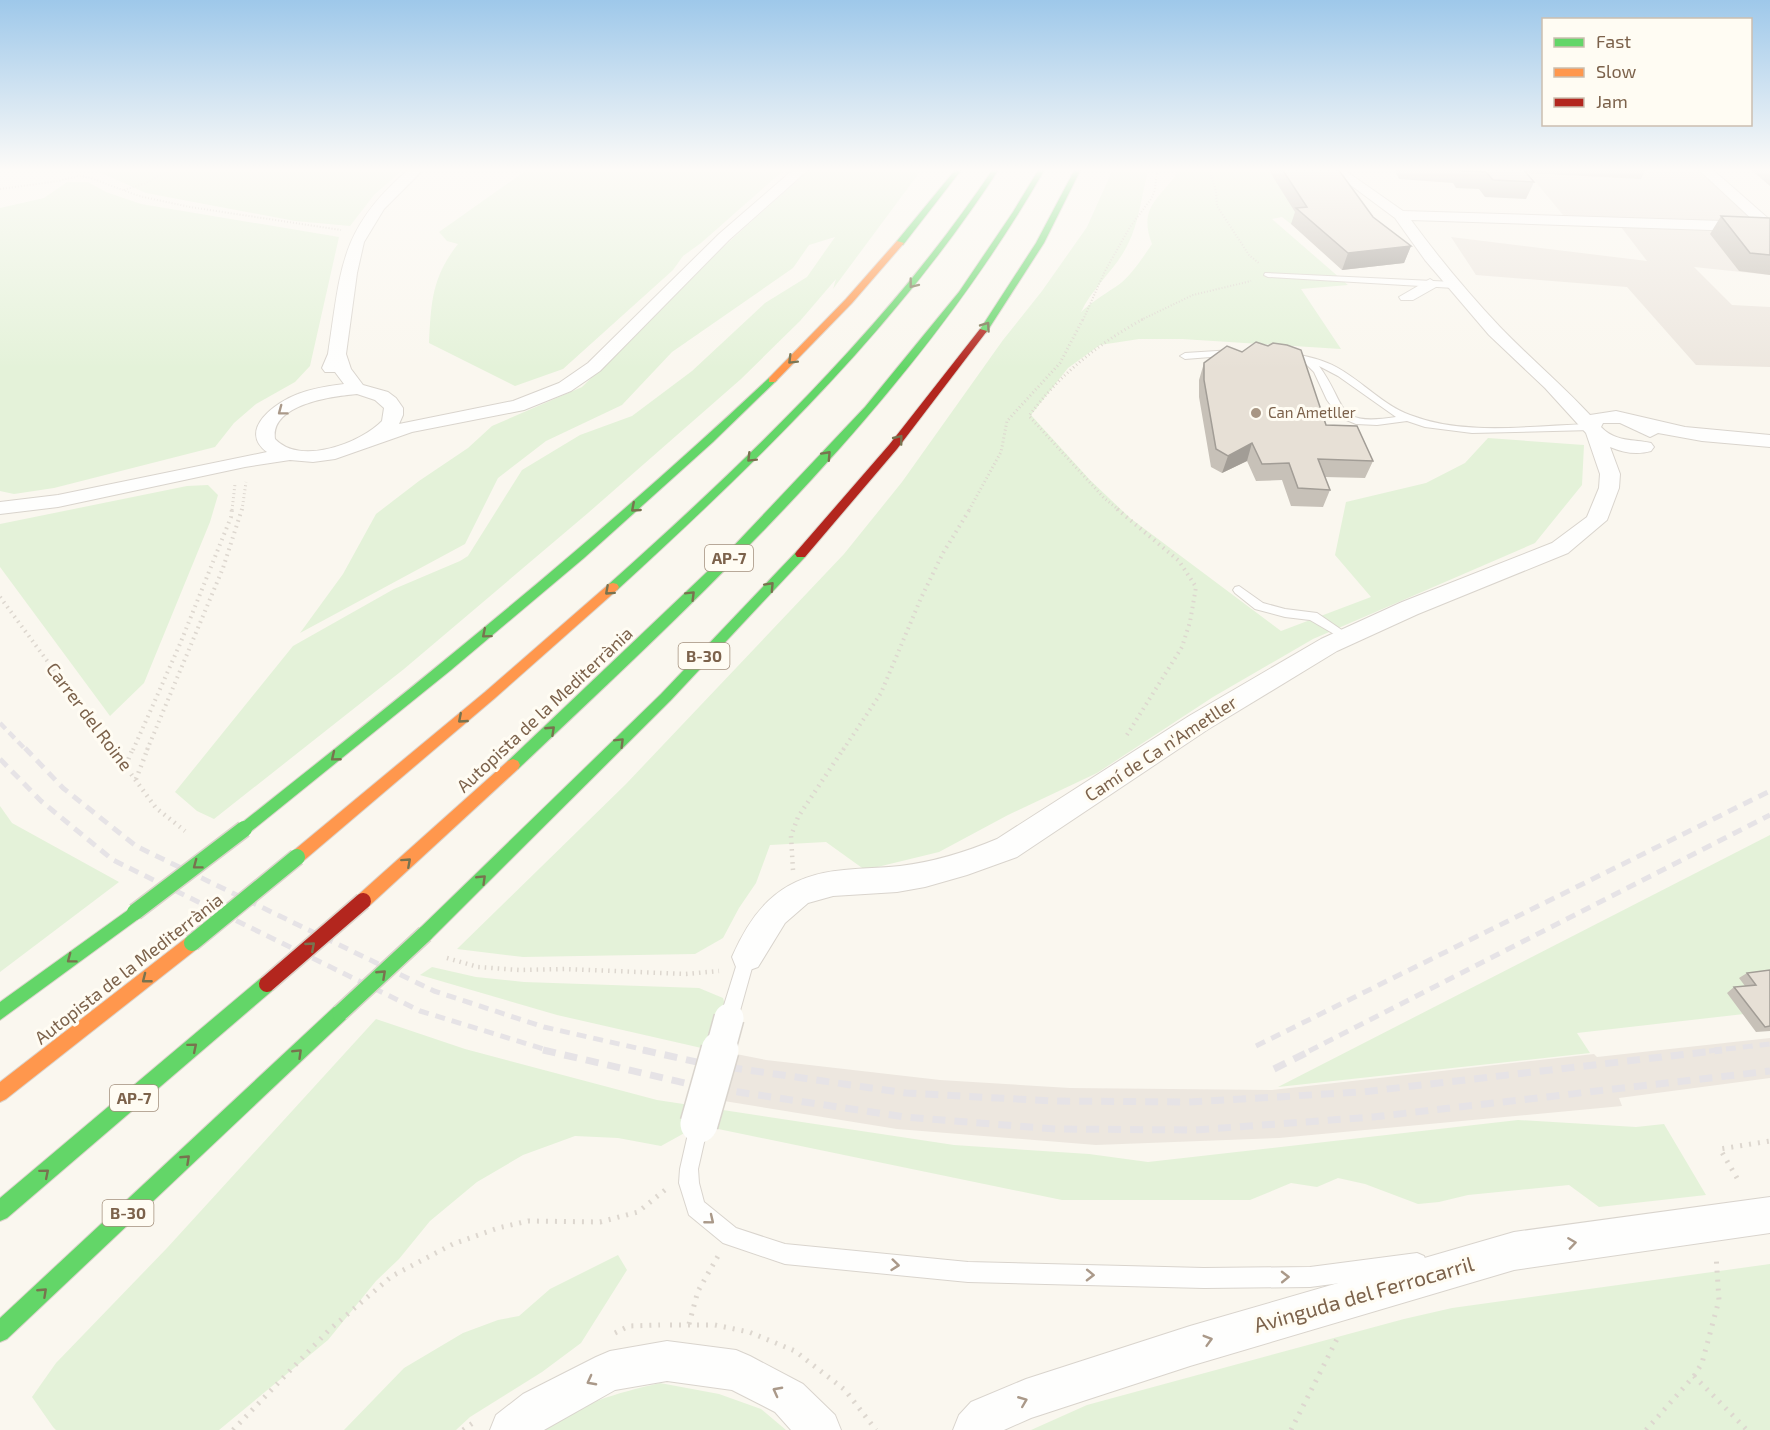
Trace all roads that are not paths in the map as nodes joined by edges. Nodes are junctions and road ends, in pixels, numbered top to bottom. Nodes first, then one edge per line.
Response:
1 (360, 236) edge
2 (725, 236) edge
3 (891, 236) edge
4 (906, 236) edge
5 (949, 236) edge
6 (1003, 236) edge
7 (1046, 236) edge
8 (1054, 236) edge
9 (1416, 236) edge
10 (1268, 275) road end
11 (1430, 284) junction
12 (1454, 285) junction
13 (1009, 293) junction
14 (1407, 297) dead end
15 (833, 319) junction
16 (1247, 353) edge
17 (337, 354) junction
18 (1269, 354) edge
19 (1185, 356) dead end
20 (1301, 358) junction
21 (1551, 384) junction
22 (357, 389) junction
23 (314, 394) junction
24 (394, 407) junction
25 (1406, 418) junction
26 (445, 419) junction
27 (1627, 419) junction
28 (1593, 429) junction
29 (264, 432) junction
30 (1730, 439) junction
31 (369, 441) junction
32 (1770, 441) edge
33 (1647, 446) junction
34 (288, 455) junction
35 (180, 474) junction
36 (1610, 474) junction
37 (0, 508) edge
38 (1239, 590) dead end
39 (1346, 637) junction
40 (747, 957) joint
41 (0, 1012) edge
42 (729, 1018) joint
43 (0, 1093) edge
44 (699, 1125) joint
45 (0, 1211) edge
46 (1770, 1215) edge
47 (1514, 1251) junction
48 (0, 1332) edge
49 (511, 1430) edge
50 (820, 1430) edge
51 (974, 1430) edge

1 - 17 street
2 - 26 street
3 - 15 highway
4 - 15 highway
5 -> 43 highway, Autopista de la Mediterrània, bridge
45 -> 6 highway, Autopista de la Mediterrània / AP-7, bridge
7 - 13 highway, B-30
8 - 13 highway
9 - 12 street
10 - 11 lane
11 - 12 lane
11 - 14 street
12 - 21 street
48 -> 13 highway, B-30, bridge
15 -> 41 highway, bridge
16 - 19 lane
17 - 22 street
17 - 23 street
18 - 20 lane
20 - 25 lane
20 - 25 lane
21 - 27 street
21 - 28 street
22 - 23 street
22 - 24 street
23 -> 29 street
24 - 26 street
24 - 31 street
25 - 28 lane
26 - 31 street
27 - 28 street
27 - 30 street
27 - 33 street
28 - 33 street
28 - 36 street
29 - 34 street
29 - 35 street
30 - 32 street
30 - 33 street
31 - 34 street
33 - 36 street
34 - 35 street
35 - 37 street
36 - 39 street, Camí de Ca n'Ametller
38 - 39 lane
39 - 40 street, Camí de Ca n'Ametller
40 - 42 lane, Camí de Ca n'Ametller
42 - 44 street, bridge
44 -> 47 lane
47 -> 46 street, Avinguda del Ferrocarril
51 -> 47 street, Avinguda del Ferrocarril
50 -> 49 street

